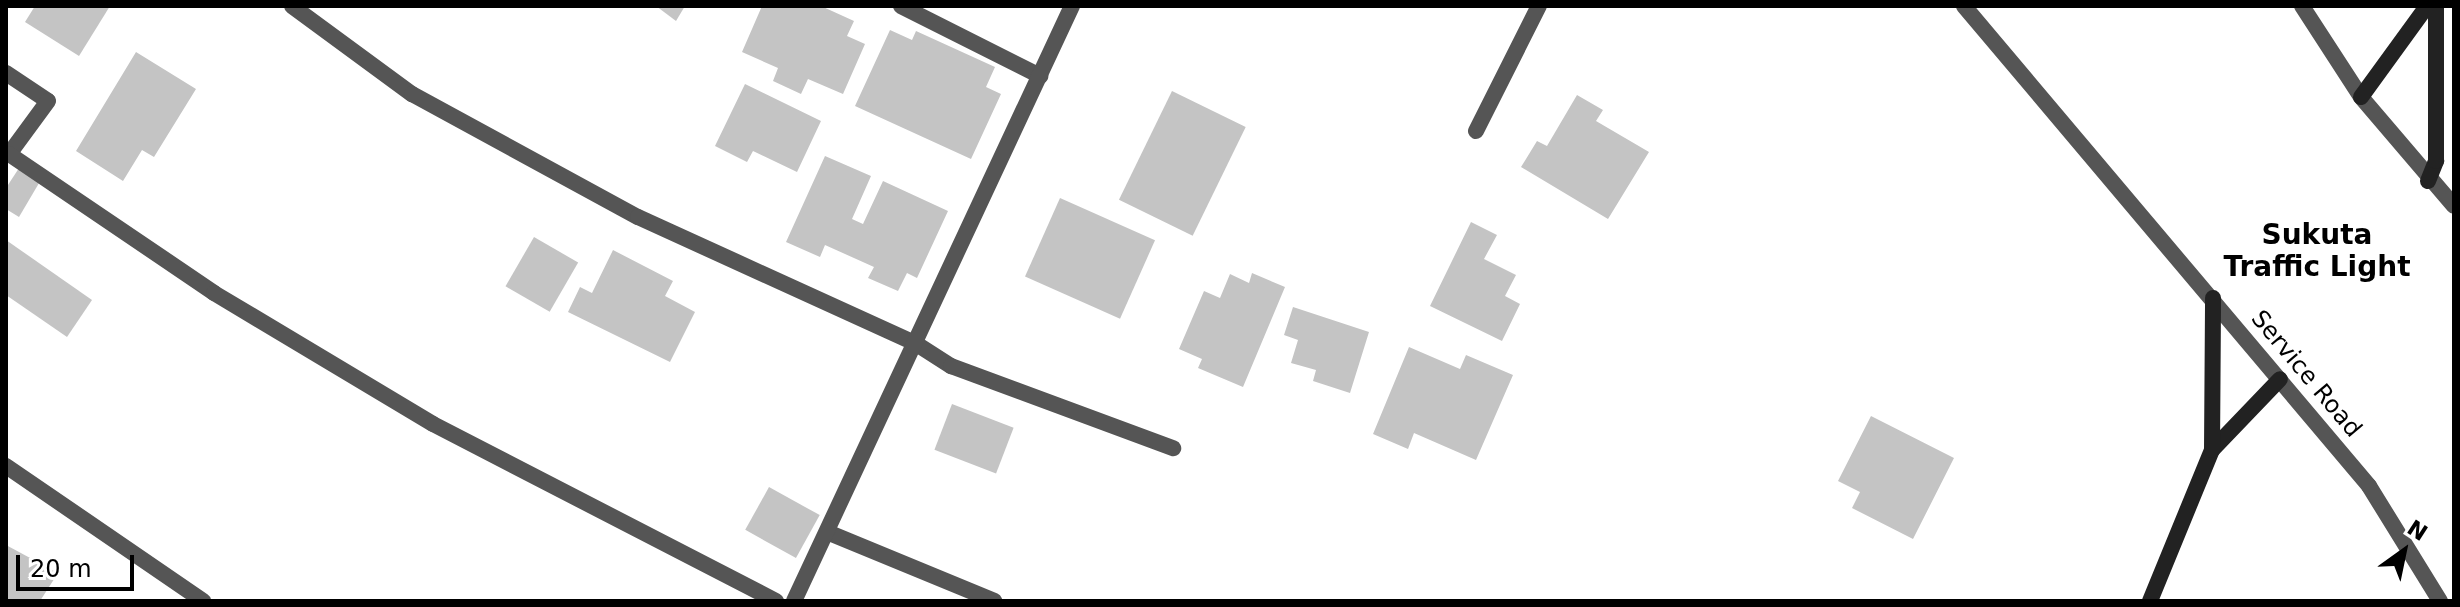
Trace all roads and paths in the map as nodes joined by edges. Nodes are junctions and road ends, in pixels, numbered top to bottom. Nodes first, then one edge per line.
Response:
1 (292, 6) edge
2 (901, 6) edge
3 (1072, 6) edge
4 (1539, 6) edge
5 (1964, 6) edge
6 (2302, 6) edge
7 (2427, 6) edge
8 (2436, 6) edge
9 (6, 73) edge
10 (1040, 76) junction
11 (2361, 97) junction
12 (1476, 131) dead end
13 (7, 156) edge
14 (2428, 181) junction
15 (2454, 206) edge
16 (2213, 298) junction
17 (915, 343) junction
18 (2280, 379) junction
19 (1173, 448) dead end
20 (2212, 450) junction
21 (6, 466) edge
22 (827, 532) junction
23 (203, 601) edge
24 (776, 601) edge
25 (794, 601) edge
26 (994, 601) edge
27 (2150, 601) edge
28 (2440, 601) edge

1 - 17 street
2 - 10 street
3 - 10 street
4 - 12 street
5 - 16 street, Service Road
6 - 11 street
7 - 11 street
8 - 14 street
9 - 13 street
10 - 17 street
11 - 14 street
13 - 24 street
14 - 15 street
16 - 18 street, Service Road
16 - 20 street
17 - 19 street
17 - 22 street
18 - 20 street
18 - 28 street, Service Road
20 - 27 street
21 - 23 street
22 - 25 street
22 - 26 street

